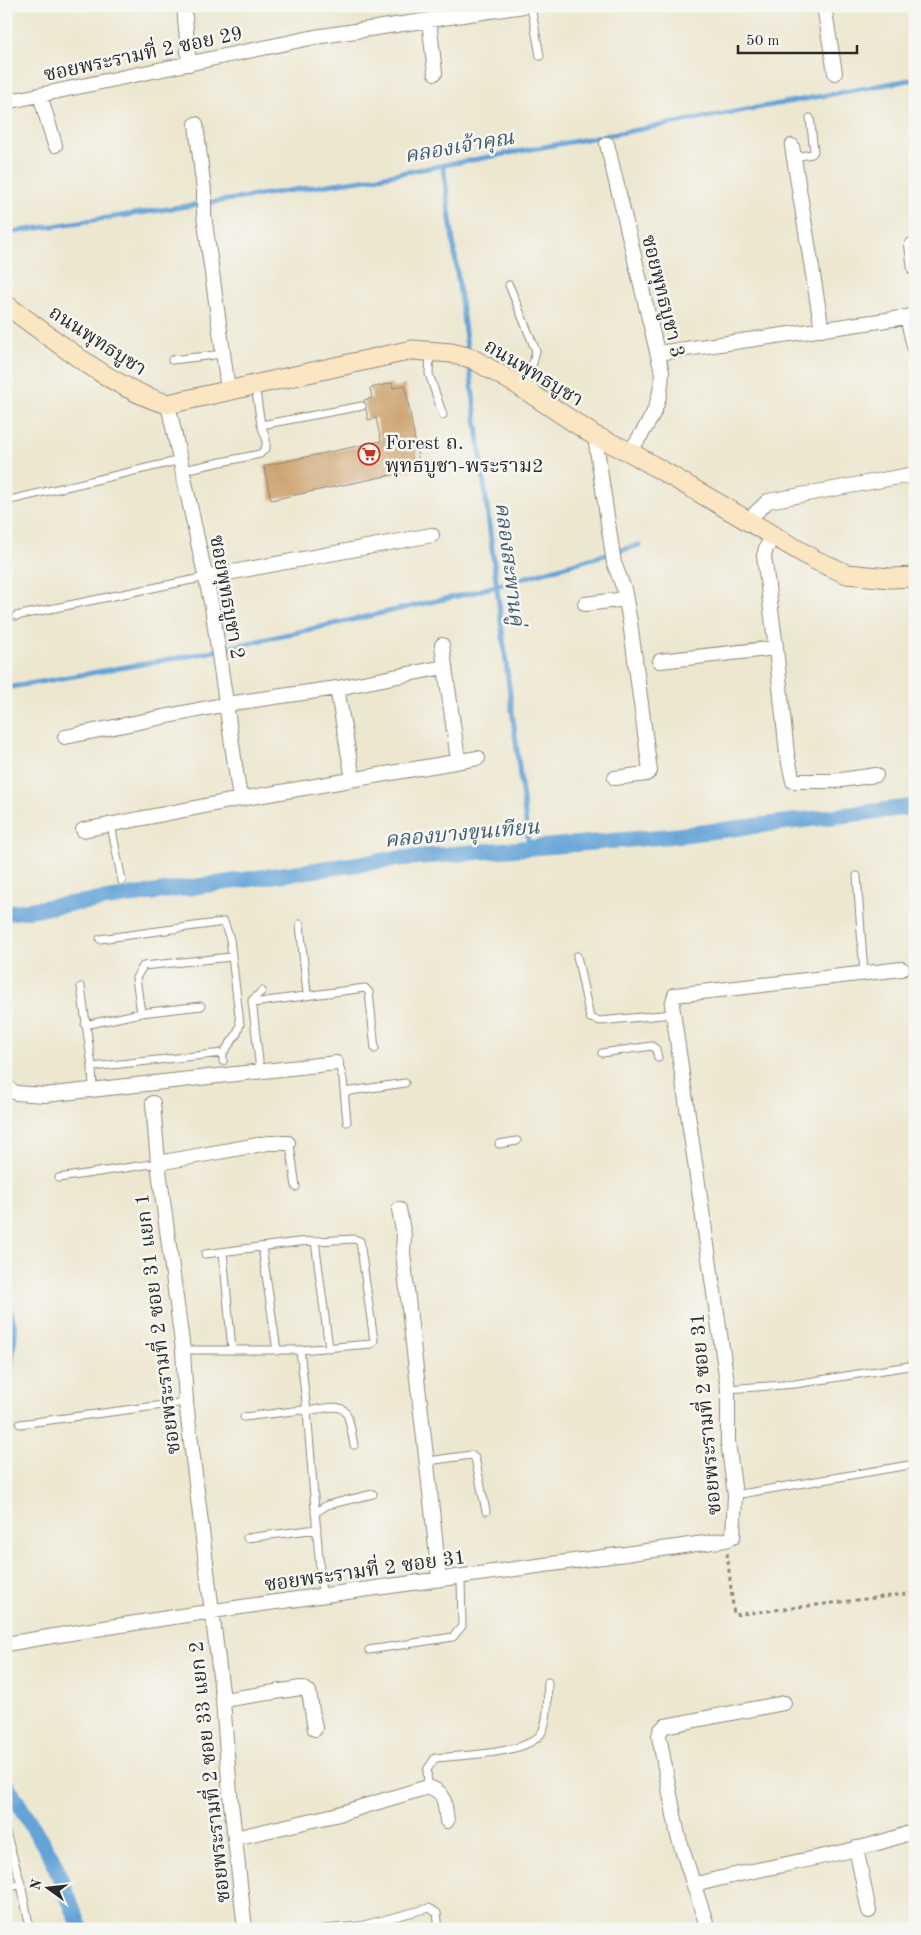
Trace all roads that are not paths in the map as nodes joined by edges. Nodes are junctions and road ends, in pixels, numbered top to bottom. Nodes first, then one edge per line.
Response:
1 (184, 6) edge
2 (525, 6) edge
3 (824, 6) edge
4 (429, 20) junction
5 (540, 56) dead end
6 (189, 64) junction
7 (835, 73) dead end
8 (435, 74) dead end
9 (40, 95) junction
10 (6, 102) edge
11 (810, 118) dead end
12 (196, 124) dead end
13 (607, 144) dead end
14 (55, 145) dead end
15 (793, 152) joint
16 (912, 245) dead end
17 (915, 269) edge
18 (509, 285) dead end
19 (6, 305) edge
20 (911, 316) edge
21 (822, 330) junction
22 (915, 350) edge
23 (430, 351) junction
24 (658, 353) junction
25 (224, 354) junction
26 (172, 360) dead end
27 (254, 383) junction
28 (518, 385) junction
29 (228, 390) junction
30 (168, 404) junction
31 (362, 406) dead end
32 (443, 415) dead end
33 (261, 425) junction
34 (595, 436) junction
35 (630, 452) junction
36 (182, 465) junction
37 (915, 474) edge
38 (10, 500) dead end
39 (747, 521) junction
40 (432, 535) dead end
41 (774, 536) junction
42 (915, 577) edge
43 (206, 578) junction
44 (626, 599) junction
45 (585, 604) dead end
46 (16, 616) dead end
47 (442, 645) dead end
48 (776, 648) junction
49 (660, 661) dead end
50 (444, 667) junction
51 (337, 688) junction
52 (227, 704) junction
53 (65, 737) dead end
54 (478, 758) dead end
55 (458, 760) junction
56 (876, 775) dead end
57 (615, 778) dead end
58 (353, 779) junction
59 (240, 799) junction
60 (111, 825) junction
61 (83, 830) dead end
62 (857, 876) dead end
63 (122, 881) dead end
64 (300, 924) dead end
65 (100, 939) dead end
66 (577, 956) dead end
67 (230, 957) junction
68 (902, 969) dead end
69 (864, 974) junction
70 (81, 987) dead end
71 (262, 991) dead end
72 (307, 994) junction
73 (252, 1003) junction
74 (201, 1006) dead end
75 (141, 1012) junction
76 (673, 1014) junction
77 (85, 1025) junction
78 (375, 1049) dead end
79 (602, 1053) dead end
80 (658, 1058) dead end
81 (336, 1063) joint
82 (92, 1067) junction
83 (260, 1070) junction
84 (405, 1083) dead end
85 (6, 1087) edge
86 (93, 1089) junction
87 (344, 1092) junction
88 (152, 1104) dead end
89 (347, 1122) dead end
90 (517, 1141) dead end
91 (288, 1143) joint
92 (499, 1144) dead end
93 (158, 1163) junction
94 (59, 1178) dead end
95 (296, 1187) dead end
96 (399, 1209) dead end
97 (316, 1241) junction
98 (262, 1247) junction
99 (223, 1252) junction
100 (205, 1254) dead end
101 (329, 1348) junction
102 (183, 1350) junction
103 (232, 1350) junction
104 (300, 1350) junction
105 (277, 1351) junction
106 (915, 1365) edge
107 (728, 1389) junction
108 (186, 1402) junction
109 (307, 1411) junction
110 (244, 1417) dead end
111 (20, 1424) dead end
112 (354, 1445) dead end
113 (428, 1461) junction
114 (915, 1464) edge
115 (374, 1494) dead end
116 (735, 1495) junction
117 (486, 1511) dead end
118 (315, 1513) junction
119 (317, 1529) junction
120 (247, 1538) dead end
121 (461, 1577) junction
122 (439, 1579) junction
123 (322, 1595) junction
124 (211, 1612) junction
125 (6, 1644) edge
126 (369, 1650) dead end
127 (548, 1682) dead end
128 (223, 1700) junction
129 (784, 1703) dead end
130 (315, 1729) dead end
131 (428, 1787) junction
132 (447, 1821) dead end
133 (915, 1831) edge
134 (6, 1833) edge
135 (235, 1838) junction
136 (856, 1848) junction
137 (21, 1884) junction
138 (694, 1885) junction
139 (6, 1889) edge
140 (869, 1911) dead end
141 (360, 1927) edge
142 (30, 1929) edge
143 (245, 1929) edge
144 (324, 1929) edge
145 (439, 1929) edge
146 (708, 1929) edge

1 - 6 street
2 - 4 street, ซอยพระรามที่ 2 ซอย 29
2 - 5 lane
3 - 7 street
4 - 6 street, ซอยพระรามที่ 2 ซอย 29
4 - 8 street
6 - 9 street, ซอยพระรามที่ 2 ซอย 29
9 - 10 street, ซอยพระรามที่ 2 ซอย 29
9 - 14 street
11 - 15 lane
12 - 25 street
13 - 24 street, ซอยพุทธบูชา 3
15 - 21 street
16 - 17 street
18 - 28 lane
19 - 30 main road, ถนนพุทธบูชา
20 - 21 street
20 - 22 street
21 - 24 street
23 - 27 main road, ถนนพุทธบูชา
23 - 28 main road, ถนนพุทธบูชา
23 - 32 lane
24 - 35 street, ซอยพุทธบูชา 3
25 - 26 lane
25 - 29 street
27 - 29 main road, ถนนพุทธบูชา
27 - 33 lane
28 - 34 main road, ถนนพุทธบูชา
29 - 30 main road, ถนนพุทธบูชา
30 - 36 street, ซอยพุทธบูชา 2
31 - 33 lane
33 - 36 lane
34 - 35 main road, ถนนพุทธบูชา
34 - 44 street
35 - 39 main road, ถนนพุทธบูชา
36 - 38 lane
36 - 43 street, ซอยพุทธบูชา 2
37 - 39 street
39 - 41 main road, ถนนพุทธบูชา
40 - 43 street
41 - 42 main road, ถนนพุทธบูชา
41 - 48 street
43 - 46 lane
43 - 52 street, ซอยพุทธบูชา 2
44 - 45 street
44 - 57 street
47 - 50 street
48 - 49 street
48 - 56 street
50 - 51 street
50 - 55 street
51 - 52 street
51 - 58 street
52 - 53 street
52 - 59 street, ซอยพุทธบูชา 2
54 - 55 street
55 - 58 street
58 - 59 street
59 - 60 street
60 - 61 street
60 - 63 lane
62 - 69 lane
64 - 72 lane
65 - 67 lane
66 - 76 lane
67 - 75 lane
67 - 82 lane
68 - 69 street
69 - 76 street
70 - 77 lane
71 - 73 lane
72 - 73 lane
72 - 78 lane
73 - 83 lane
74 - 75 lane
75 - 77 lane
76 - 107 street, ซอยพระรามที่ 2 ซอย 31
77 - 82 lane
79 - 80 lane
81 - 83 street
81 - 87 lane
82 - 86 lane
83 - 86 street
84 - 87 lane
85 - 86 street
87 - 89 lane
88 - 93 street
90 - 92 lane
91 - 93 street, ซอยพระรามที่ 2 ซอย 31 แยก 1
91 - 95 lane
93 - 94 lane
93 - 102 street, ซอยพระรามที่ 2 ซอย 31 แยก 1
96 - 113 street
97 - 98 lane
97 - 101 lane
97 - 101 lane
98 - 99 lane
98 - 105 lane
99 - 100 lane
99 - 103 lane
101 - 104 lane
102 - 103 lane
102 - 108 street, ซอยพระรามที่ 2 ซอย 31 แยก 1
103 - 105 lane
104 - 105 lane
104 - 109 lane
106 - 107 lane
107 - 116 street, ซอยพระรามที่ 2 ซอย 31
108 - 111 lane
108 - 124 street, ซอยพระรามที่ 2 ซอย 31 แยก 1
109 - 110 lane
109 - 112 lane
109 - 118 lane
113 - 117 lane
113 - 122 street
114 - 116 lane
115 - 118 lane
116 - 121 street, ซอยพระรามที่ 2 ซอย 31
118 - 119 lane
119 - 120 lane
119 - 123 lane
121 - 122 street, ซอยพระรามที่ 2 ซอย 31
121 - 126 lane
122 - 123 street, ซอยพระรามที่ 2 ซอย 31
123 - 124 street, ซอยพระรามที่ 2 ซอย 31
124 - 125 street, ซอยพระรามที่ 2 ซอย 31
124 - 128 street, ซอยพระรามที่ 2 ซอย 33 แยก 2
127 - 131 lane
128 - 130 street
128 - 135 street, ซอยพระรามที่ 2 ซอย 33 แยก 2
129 - 138 street
131 - 132 street
131 - 135 street
133 - 136 street
134 - 137 lane
135 - 143 street, ซอยพระรามที่ 2 ซอย 33 แยก 2
136 - 138 street
136 - 140 street
137 - 139 lane
137 - 142 lane
138 - 146 street
141 - 144 lane
141 - 145 lane

